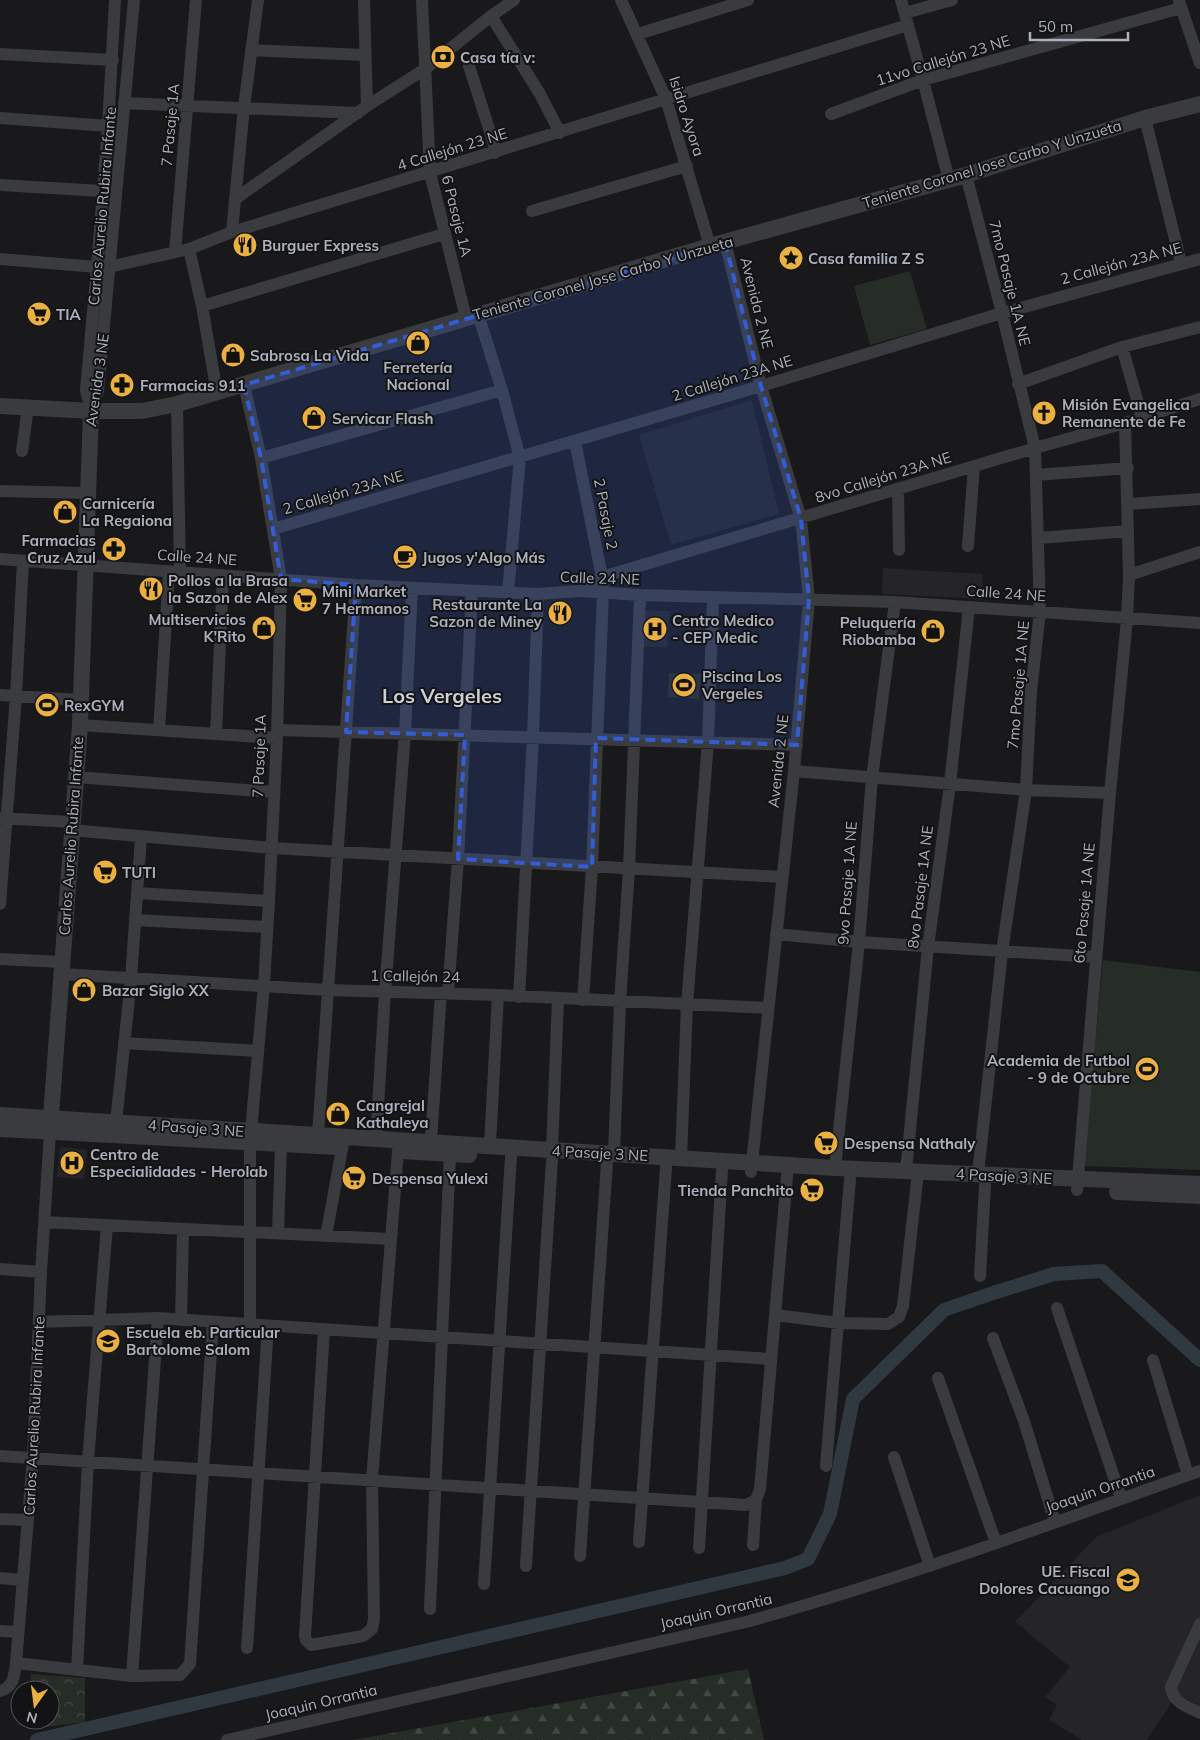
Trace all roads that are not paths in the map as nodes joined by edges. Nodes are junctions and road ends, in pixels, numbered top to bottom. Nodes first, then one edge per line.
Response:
1 (115, 0) edge
2 (134, 0) edge
3 (196, 0) edge
4 (258, 0) edge
5 (364, 0) edge
6 (422, 0) edge
7 (514, 0) edge
8 (621, 0) edge
9 (748, 0) edge
10 (900, 0) edge
11 (952, 0) edge
12 (1180, 4) edge
13 (491, 16) junction
14 (906, 19) junction
15 (638, 34) junction
16 (251, 50) junction
17 (0, 54) edge
18 (364, 55) junction
19 (113, 60) junction
20 (1200, 63) edge
21 (469, 66) dead end
22 (424, 69) junction
23 (924, 80) junction
24 (666, 99) junction
25 (124, 103) junction
26 (1200, 104) edge
27 (188, 106) junction
28 (244, 107) junction
29 (362, 110) junction
30 (831, 114) dead end
31 (0, 118) edge
32 (1145, 118) junction
33 (108, 126) junction
34 (560, 133) junction
35 (495, 153) junction
36 (686, 166) junction
37 (430, 172) junction
38 (966, 175) junction
39 (948, 180) junction
40 (0, 185) edge
41 (102, 191) junction
42 (235, 199) junction
43 (532, 211) dead end
44 (232, 232) junction
45 (444, 234) junction
46 (718, 244) junction
47 (189, 249) junction
48 (175, 252) junction
49 (0, 259) edge
50 (1200, 259) edge
51 (1181, 263) junction
52 (103, 267) junction
53 (202, 306) junction
54 (1002, 313) junction
55 (472, 316) junction
56 (1200, 327) edge
57 (1122, 348) junction
58 (1018, 384) junction
59 (244, 385) junction
60 (761, 386) junction
61 (502, 390) junction
62 (217, 393) junction
63 (1200, 399) edge
64 (177, 404) junction
65 (0, 406) edge
66 (28, 407) junction
67 (91, 411) junction
68 (1142, 417) junction
69 (1125, 423) junction
70 (575, 441) junction
71 (1035, 448) junction
72 (22, 451) dead end
73 (261, 458) junction
74 (520, 458) junction
75 (974, 466) junction
76 (1128, 468) junction
77 (1036, 474) junction
78 (898, 489) junction
79 (0, 491) edge
80 (87, 493) junction
81 (1200, 499) edge
82 (1128, 504) junction
83 (801, 519) junction
84 (273, 529) junction
85 (1128, 530) junction
86 (1039, 538) junction
87 (968, 546) dead end
88 (899, 550) dead end
89 (1200, 552) edge
90 (0, 559) edge
91 (22, 561) junction
92 (85, 565) junction
93 (174, 572) junction
94 (224, 575) junction
95 (1129, 575) junction
96 (602, 578) junction
97 (281, 579) junction
98 (356, 585) junction
99 (412, 588) junction
100 (472, 591) junction
101 (578, 591) junction
102 (508, 592) junction
103 (603, 593) junction
104 (538, 594) junction
105 (640, 595) junction
106 (713, 597) junction
107 (809, 599) junction
108 (895, 602) junction
109 (969, 607) junction
110 (1040, 612) junction
111 (1127, 619) junction
112 (1200, 624) edge
113 (0, 695) edge
114 (16, 696) junction
115 (80, 700) junction
116 (80, 725) junction
117 (159, 730) junction
118 (346, 732) junction
119 (405, 733) junction
120 (216, 734) junction
121 (277, 734) junction
122 (465, 735) junction
123 (534, 737) junction
124 (596, 738) junction
125 (634, 739) junction
126 (708, 742) junction
127 (797, 744) junction
128 (794, 772) junction
129 (75, 777) junction
130 (872, 778) junction
131 (950, 784) junction
132 (1026, 790) junction
133 (274, 792) junction
134 (1110, 794) junction
135 (3, 818) edge
136 (71, 826) junction
137 (141, 837) junction
138 (272, 848) junction
139 (338, 852) junction
140 (396, 856) junction
141 (458, 859) junction
142 (527, 863) junction
143 (592, 866) junction
144 (629, 868) junction
145 (699, 872) junction
146 (782, 877) junction
147 (137, 893) junction
148 (269, 901) junction
149 (0, 904) edge
150 (135, 920) junction
151 (267, 927) junction
152 (776, 934) junction
153 (859, 942) junction
154 (928, 947) junction
155 (1002, 952) junction
156 (1096, 958) junction
157 (0, 959) edge
158 (62, 968) junction
159 (131, 979) junction
160 (264, 985) junction
161 (328, 990) junction
162 (385, 992) junction
163 (445, 993) junction
164 (498, 995) junction
165 (518, 997) junction
166 (558, 999) junction
167 (583, 1000) junction
168 (620, 1002) junction
169 (687, 1004) junction
170 (768, 1008) junction
171 (124, 1043) junction
172 (258, 1050) junction
173 (0, 1115) edge
174 (116, 1123) junction
175 (50, 1125) junction
176 (0, 1129) edge
177 (318, 1135) junction
178 (250, 1137) junction
179 (376, 1139) junction
180 (431, 1141) junction
181 (343, 1142) junction
182 (281, 1145) junction
183 (490, 1145) junction
184 (398, 1151) junction
185 (450, 1154) junction
186 (552, 1155) junction
187 (511, 1157) junction
188 (610, 1158) junction
189 (680, 1158) junction
190 (666, 1166) junction
191 (751, 1167) junction
192 (835, 1168) junction
193 (787, 1169) junction
194 (722, 1170) junction
195 (912, 1176) junction
196 (850, 1179) junction
197 (981, 1179) junction
198 (1200, 1184) edge
199 (1077, 1185) junction
200 (1200, 1196) edge
201 (44, 1222) junction
202 (107, 1225) junction
203 (183, 1229) junction
204 (249, 1232) junction
205 (278, 1233) junction
206 (326, 1236) junction
207 (390, 1239) junction
208 (0, 1269) edge
209 (41, 1272) junction
210 (980, 1276) dead end
211 (1058, 1308) dead end
212 (775, 1315) junction
213 (158, 1318) junction
214 (181, 1320) junction
215 (100, 1321) junction
216 (39, 1322) junction
217 (213, 1322) junction
218 (839, 1323) junction
219 (250, 1324) junction
220 (268, 1326) junction
221 (324, 1329) junction
222 (383, 1334) junction
223 (440, 1337) junction
224 (993, 1338) dead end
225 (499, 1341) junction
226 (540, 1344) junction
227 (594, 1348) junction
228 (652, 1352) junction
229 (711, 1356) junction
230 (772, 1359) junction
231 (1153, 1360) dead end
232 (938, 1378) dead end
233 (0, 1456) edge
234 (894, 1456) dead end
235 (33, 1458) junction
236 (88, 1461) junction
237 (147, 1465) junction
238 (826, 1466) dead end
239 (203, 1469) junction
240 (259, 1473) junction
241 (1194, 1473) edge
242 (316, 1476) junction
243 (372, 1480) junction
244 (434, 1485) junction
245 (490, 1488) junction
246 (531, 1491) junction
247 (584, 1495) junction
248 (1121, 1498) junction
249 (642, 1499) junction
250 (756, 1500) junction
251 (702, 1503) junction
252 (0, 1519) edge
253 (28, 1520) junction
254 (1055, 1522) junction
255 (639, 1542) dead end
256 (996, 1543) junction
257 (753, 1545) dead end
258 (700, 1548) dead end
259 (580, 1556) dead end
260 (526, 1566) dead end
261 (930, 1566) junction
262 (0, 1578) edge
263 (22, 1580) junction
264 (484, 1584) dead end
265 (430, 1609) dead end
266 (1200, 1624) edge
267 (0, 1631) edge
268 (18, 1632) junction
269 (247, 1648) dead end
270 (16, 1663) junction
271 (77, 1670) junction
272 (132, 1676) junction
273 (0, 1691) edge
274 (1200, 1713) edge
275 (226, 1740) edge

1 - 19 street, Carlos Aurelio Rubira Infante
2 - 25 street, Carlos Aurelio Rubira Infante
3 - 27 street, 7 Pasaje 1A
4 - 16 street
5 - 18 street
6 - 22 street, 6 Pasaje 1A
7 - 13 street
8 - 15 street, Isidro Ayora
9 - 15 street
10 - 14 street
11 - 14 street, 4 Callejón 23 NE
12 - 20 street
12 - 23 street, 11vo Callejón 23 NE
13 - 22 street
13 - 34 street
14 - 23 street
14 - 24 street, 4 Callejón 23 NE
15 - 24 street, Isidro Ayora
16 - 18 street
16 - 28 street
17 - 19 street
18 - 29 street
19 - 33 street, Carlos Aurelio Rubira Infante
21 - 35 street
22 - 29 street
22 - 37 street, 6 Pasaje 1A
23 - 30 street, 11vo Callejón 23 NE
23 - 39 street
24 - 34 street, 4 Callejón 23 NE
24 - 36 street, Isidro Ayora
25 - 27 street
25 - 52 street, Carlos Aurelio Rubira Infante
26 - 32 street, Teniente Coronel Jose Carbo Y Unzueta
27 - 28 street
27 - 48 street, 7 Pasaje 1A
28 - 29 street
28 - 42 street
29 - 42 street
31 - 33 street
32 - 38 street, Teniente Coronel Jose Carbo Y Unzueta
32 - 51 street
33 - 41 street, Carlos Aurelio Rubira Infante
34 - 35 street, 4 Callejón 23 NE
35 - 37 street, 4 Callejón 23 NE
36 - 43 street
36 - 46 street, Isidro Ayora
37 - 44 street, 4 Callejón 23 NE
37 - 45 street, 6 Pasaje 1A
38 - 39 street, Teniente Coronel Jose Carbo Y Unzueta
38 - 54 street, 7mo Pasaje 1A NE
39 - 46 street, Teniente Coronel Jose Carbo Y Unzueta
40 - 41 street
41 - 52 street, Carlos Aurelio Rubira Infante
42 - 44 street
44 - 47 street, 4 Callejón 23 NE
45 - 53 street
45 - 55 street, 6 Pasaje 1A
46 - 55 street, Teniente Coronel Jose Carbo Y Unzueta
46 - 60 street, Avenida 2 NE
47 - 48 street, 4 Callejón 23 NE
47 - 53 street
48 - 52 street, 4 Callejón 23 NE
49 - 52 street, 4 Callejón 23 NE
50 - 51 street, 2 Callejón 23A NE
51 - 54 street, 2 Callejón 23A NE
52 - 67 street, Avenida 3 NE
53 - 62 street
54 - 58 street, 7mo Pasaje 1A NE
54 - 60 street, 2 Callejón 23A NE
55 - 59 street, Teniente Coronel Jose Carbo Y Unzueta
55 - 61 street, 6 Pasaje 1A
56 - 57 street
57 - 58 street
57 - 68 street
58 - 71 street, 7mo Pasaje 1A NE
59 - 62 street, Teniente Coronel Jose Carbo Y Unzueta
59 - 73 street, 7 Pasaje 1A
60 - 70 street, 2 Callejón 23A NE
60 - 83 street, Avenida 2 NE
61 - 73 street
61 - 74 street, 6 Pasaje 1A
62 - 64 street, Teniente Coronel Jose Carbo Y Unzueta
63 - 68 street, 8vo Callejón 23A NE
64 - 67 street, Teniente Coronel Jose Carbo Y Unzueta
64 - 93 street
65 - 66 street, Teniente Coronel Jose Carbo Y Unzueta
66 - 67 street, Teniente Coronel Jose Carbo Y Unzueta
66 - 72 street
67 - 80 street, Avenida 3 NE
68 - 69 street, 8vo Callejón 23A NE
69 - 71 street, 8vo Callejón 23A NE
69 - 76 street, 6to Pasaje 1A NE
70 - 74 street, 2 Callejón 23A NE
70 - 96 street, 2 Pasaje 2
71 - 75 street, 8vo Callejón 23A NE
71 - 77 street, 7mo Pasaje 1A NE
73 - 84 street, 7 Pasaje 1A
74 - 84 street, 2 Callejón 23A NE
74 - 102 street, 6 Pasaje 1A
75 - 78 street, 8vo Callejón 23A NE
75 - 87 street
76 - 77 street
76 - 82 street, 6to Pasaje 1A NE
77 - 86 street, 7mo Pasaje 1A NE
78 - 83 street, 8vo Callejón 23A NE
78 - 88 street
79 - 80 street
80 - 92 street, Carlos Aurelio Rubira Infante
81 - 82 street
82 - 85 street, 6to Pasaje 1A NE
83 - 96 street, 8vo Callejón 23A NE
83 - 107 street, Avenida 2 NE
84 - 97 street, 7 Pasaje 1A
85 - 86 street
85 - 95 street, 6to Pasaje 1A NE
86 - 110 street, 7mo Pasaje 1A NE
89 - 95 street
90 - 91 street, Calle 24 NE
91 - 92 street, Calle 24 NE
91 - 114 street
92 - 93 street, Calle 24 NE
92 - 115 street, Carlos Aurelio Rubira Infante
93 - 94 street, Calle 24 NE
93 - 117 street
94 - 97 street, Calle 24 NE
94 - 120 street
95 - 111 street, 6to Pasaje 1A NE
96 - 101 street, 8vo Callejón 23A NE
96 - 103 street, 2 Pasaje 2
97 - 98 street, Calle 24 NE
97 - 121 street, 7 Pasaje 1A
98 - 99 street, Calle 24 NE
98 - 118 street
99 - 100 street, Calle 24 NE
99 - 119 street
100 - 102 street, Calle 24 NE
100 - 122 street
101 - 103 street, Calle 24 NE
101 - 104 street, Calle 24 NE
102 - 104 street, Calle 24 NE
103 - 105 street, Calle 24 NE
103 - 124 street, 2 Pasaje 2
104 - 123 street
105 - 106 street, Calle 24 NE
105 - 125 street
106 - 107 street, Calle 24 NE
106 - 126 street
107 - 108 street, Calle 24 NE
107 - 127 street, Avenida 2 NE
108 - 109 street, Calle 24 NE
108 - 130 street, 9vo Pasaje 1A NE
109 - 110 street, Calle 24 NE
109 - 131 street, 8vo Pasaje 1A NE
110 - 111 street, Calle 24 NE
110 - 132 street, 7mo Pasaje 1A NE
111 - 112 street, Calle 24 NE
111 - 134 street, 6to Pasaje 1A NE
113 - 114 street
114 - 115 street
114 - 135 street
115 - 116 street, Carlos Aurelio Rubira Infante
116 - 117 street
116 - 129 street, Carlos Aurelio Rubira Infante
117 - 120 street
118 - 119 street
118 - 121 street
118 - 139 street
119 - 122 street
119 - 140 street
120 - 121 street
121 - 133 street, 7 Pasaje 1A
122 - 123 street
122 - 141 street
123 - 124 street
123 - 142 street
124 - 125 street
124 - 143 street, 2 Pasaje 2
125 - 126 street
125 - 144 street
126 - 127 street
126 - 145 street
127 - 128 street, Avenida 2 NE
128 - 130 street
128 - 146 street, Avenida 2 NE
129 - 133 street
129 - 136 street, Carlos Aurelio Rubira Infante
130 - 131 street
130 - 153 street, 9vo Pasaje 1A NE
131 - 132 street
131 - 154 street, 8vo Pasaje 1A NE
132 - 134 street
132 - 155 street, 7mo Pasaje 1A NE
133 - 138 street, 7 Pasaje 1A
134 - 156 street, 6to Pasaje 1A NE
135 - 136 street
135 - 149 street
136 - 137 street
136 - 158 street, Carlos Aurelio Rubira Infante
137 - 138 street
137 - 147 street
138 - 139 street
138 - 148 street, 7 Pasaje 1A
139 - 140 street
139 - 161 street
140 - 141 street
140 - 162 street
141 - 142 street
141 - 163 street
142 - 143 street
142 - 165 street
143 - 144 street
143 - 167 street, 2 Pasaje 2
144 - 145 street
144 - 168 street
145 - 146 street
145 - 169 street
146 - 152 street, Avenida 2 NE
147 - 148 street
147 - 150 street
148 - 151 street, 7 Pasaje 1A
150 - 151 street
150 - 159 street
151 - 160 street, 7 Pasaje 1A
152 - 153 street
152 - 170 street, Avenida 2 NE
153 - 154 street
153 - 192 street, 9vo Pasaje 1A NE
154 - 155 street
154 - 195 street, 8vo Pasaje 1A NE
155 - 156 street
155 - 197 street, 7mo Pasaje 1A NE
156 - 199 street, 6to Pasaje 1A NE
157 - 158 street, 1 Callejón 24
158 - 159 street, 1 Callejón 24
158 - 175 street, Carlos Aurelio Rubira Infante
159 - 160 street, 1 Callejón 24
159 - 171 street
160 - 161 street, 1 Callejón 24
160 - 172 street, 7 Pasaje 1A
161 - 162 street, 1 Callejón 24
161 - 177 street
162 - 163 street, 1 Callejón 24
162 - 179 street
163 - 164 street, 1 Callejón 24
163 - 180 street
164 - 165 street, 1 Callejón 24
164 - 183 street
165 - 166 street, 1 Callejón 24
166 - 167 street, 1 Callejón 24
166 - 186 street
167 - 168 street, 1 Callejón 24
168 - 169 street, 1 Callejón 24
168 - 188 street
169 - 170 street, 1 Callejón 24
169 - 189 street
170 - 191 street, Avenida 2 NE
171 - 172 street
171 - 174 street
172 - 178 street, 7 Pasaje 1A
173 - 175 street, 4 Pasaje 3 NE
174 - 175 street, 4 Pasaje 3 NE
174 - 178 street, 4 Pasaje 3 NE
175 - 176 street, 4 Pasaje 3 NE
175 - 178 street, 4 Pasaje 3 NE
175 - 201 street, Carlos Aurelio Rubira Infante
177 - 178 street, 4 Pasaje 3 NE
177 - 181 street, 4 Pasaje 3 NE
178 - 182 street, 4 Pasaje 3 NE
178 - 204 street, 7 Pasaje 1A
179 - 180 street, 4 Pasaje 3 NE
179 - 181 street, 4 Pasaje 3 NE
180 - 183 street, 4 Pasaje 3 NE
181 - 182 street, 4 Pasaje 3 NE
181 - 184 street, 4 Pasaje 3 NE
181 - 206 street
182 - 205 street
183 - 186 street, 4 Pasaje 3 NE
184 - 185 street, 4 Pasaje 3 NE
184 - 207 street
185 - 187 street, 4 Pasaje 3 NE
185 - 223 street
186 - 187 street, 4 Pasaje 3 NE
186 - 188 street, 4 Pasaje 3 NE
186 - 226 street
187 - 225 street
188 - 189 street, 4 Pasaje 3 NE
188 - 190 street, 4 Pasaje 3 NE
188 - 227 street
189 - 191 street, 4 Pasaje 3 NE
190 - 194 street, 4 Pasaje 3 NE
190 - 228 street
191 - 193 street, 4 Pasaje 3 NE
191 - 194 street, 4 Pasaje 3 NE
192 - 193 street, 4 Pasaje 3 NE
192 - 195 street, 4 Pasaje 3 NE
193 - 196 street, 4 Pasaje 3 NE
193 - 212 street
194 - 229 street
195 - 196 street, 4 Pasaje 3 NE
195 - 197 street, 4 Pasaje 3 NE
195 - 218 street, 8vo Pasaje 1A NE
196 - 218 street
197 - 199 street, 4 Pasaje 3 NE
197 - 210 street, 7mo Pasaje 1A NE
198 - 199 street, 4 Pasaje 3 NE
199 - 200 street, 4 Pasaje 3 NE
201 - 202 street
201 - 209 street, Carlos Aurelio Rubira Infante
202 - 203 street
202 - 215 street
203 - 204 street
203 - 214 street
204 - 205 street
204 - 219 street, 7 Pasaje 1A
205 - 206 street
206 - 207 street
207 - 222 street
208 - 209 street
209 - 216 street, Carlos Aurelio Rubira Infante
211 - 248 street
212 - 218 street, 8vo Pasaje 1A NE
212 - 230 street
213 - 214 street
213 - 215 street
213 - 237 street
214 - 217 street
215 - 216 street
215 - 236 street
216 - 235 street, Carlos Aurelio Rubira Infante
217 - 219 street
217 - 239 street
218 - 238 street
219 - 220 street
220 - 221 street
220 - 240 street
221 - 222 street
221 - 242 street
222 - 223 street
222 - 243 street
223 - 225 street
223 - 244 street
224 - 254 street
225 - 226 street
225 - 245 street
226 - 227 street
226 - 246 street
227 - 228 street
227 - 247 street
228 - 229 street
228 - 249 street
229 - 230 street
229 - 251 street
230 - 250 street
231 - 241 street
232 - 256 street
233 - 235 street
234 - 261 street
235 - 236 street
235 - 253 street, Carlos Aurelio Rubira Infante
236 - 237 street
236 - 271 street
237 - 239 street
237 - 272 street
239 - 240 street
239 - 272 street
240 - 242 street
240 - 269 street
241 - 248 street, Joaquin Orrantia
242 - 243 street
242 - 243 street
243 - 244 street
244 - 245 street
244 - 265 street
245 - 246 street
245 - 264 street
246 - 247 street
246 - 260 street
247 - 249 street
247 - 259 street
248 - 254 street, Joaquin Orrantia
249 - 251 street
249 - 255 street
250 - 251 street
250 - 257 street
251 - 258 street
252 - 253 street
253 - 263 street, Carlos Aurelio Rubira Infante
254 - 256 street, Joaquin Orrantia
256 - 261 street, Joaquin Orrantia
261 - 275 street, Joaquin Orrantia
262 - 263 street
263 - 268 street, Carlos Aurelio Rubira Infante
266 - 274 street
267 - 268 street
268 - 270 street, Carlos Aurelio Rubira Infante
270 - 271 street
270 - 273 street, Carlos Aurelio Rubira Infante
271 - 272 street

